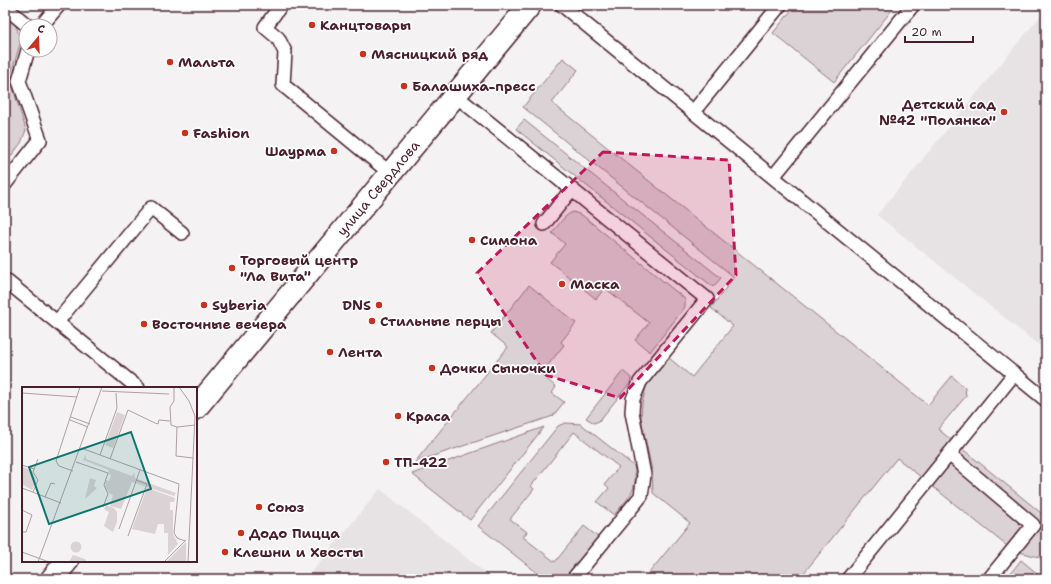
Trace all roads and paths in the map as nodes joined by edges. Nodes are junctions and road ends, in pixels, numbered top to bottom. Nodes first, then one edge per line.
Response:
1 (59, 5) edge
2 (280, 5) edge
3 (530, 5) edge
4 (562, 5) edge
5 (780, 5) edge
6 (912, 5) edge
7 (5, 7) edge
8 (18, 18) edge
9 (48, 18) edge
10 (26, 58) edge
11 (455, 95) junction
12 (694, 112) junction
13 (390, 173) junction
14 (773, 177) junction
15 (5, 184) edge
16 (571, 190) junction
17 (544, 224) dead end
18 (182, 233) dead end
19 (5, 280) edge
20 (58, 322) junction
21 (1014, 374) junction
22 (137, 387) edge
23 (1046, 400) edge
24 (197, 407) edge
25 (949, 454) junction
26 (66, 562) edge
27 (52, 579) edge
28 (574, 579) edge
29 (848, 579) edge
30 (989, 579) edge

1 - 9 lane
2 - 13 lane
3 - 11 main road, улица Свердлова
4 - 12 lane
5 - 12 lane
6 - 14 lane
7 - 8 lane
10 - 15 lane
11 - 13 main road, улица Свердлова
11 - 16 lane
12 - 14 lane
13 - 24 main road, улица Свердлова
14 - 21 lane
16 - 17 lane
16 - 28 lane
18 - 20 lane
19 - 20 lane
20 - 22 lane
21 - 23 lane
21 - 25 lane
25 - 29 lane
25 - 30 lane
26 - 27 main road

